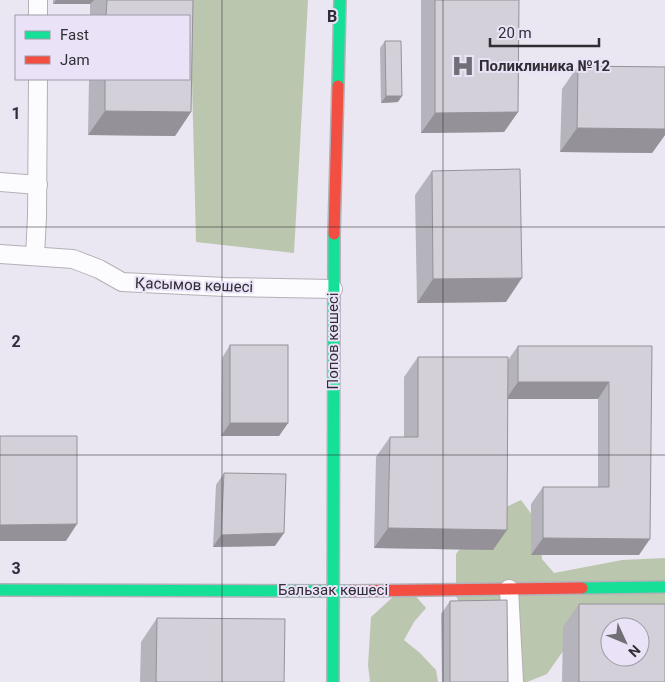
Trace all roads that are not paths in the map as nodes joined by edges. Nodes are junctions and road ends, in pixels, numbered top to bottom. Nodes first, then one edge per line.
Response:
1 (38, 0) edge
2 (340, 0) edge
3 (38, 15) edge
4 (38, 80) edge
5 (0, 182) edge
6 (38, 185) junction
7 (0, 254) edge
8 (36, 256) junction
9 (333, 289) junction
10 (665, 587) edge
11 (509, 589) junction
12 (0, 590) edge
13 (333, 591) junction
14 (333, 682) edge
15 (514, 682) edge

1 - 3 lane
2 - 9 street, Попов көшесі
4 - 6 lane
5 - 6 lane
6 - 8 lane
7 - 8 lane, Қасымов көшесі
8 - 9 lane, Қасымов көшесі
9 - 13 street, Попов көшесі
10 - 11 street, Бальзак көшесі
11 - 13 street, Бальзак көшесі
11 - 15 lane
12 - 13 street, Бальзак көшесі
13 - 14 street, Попов көшесі

